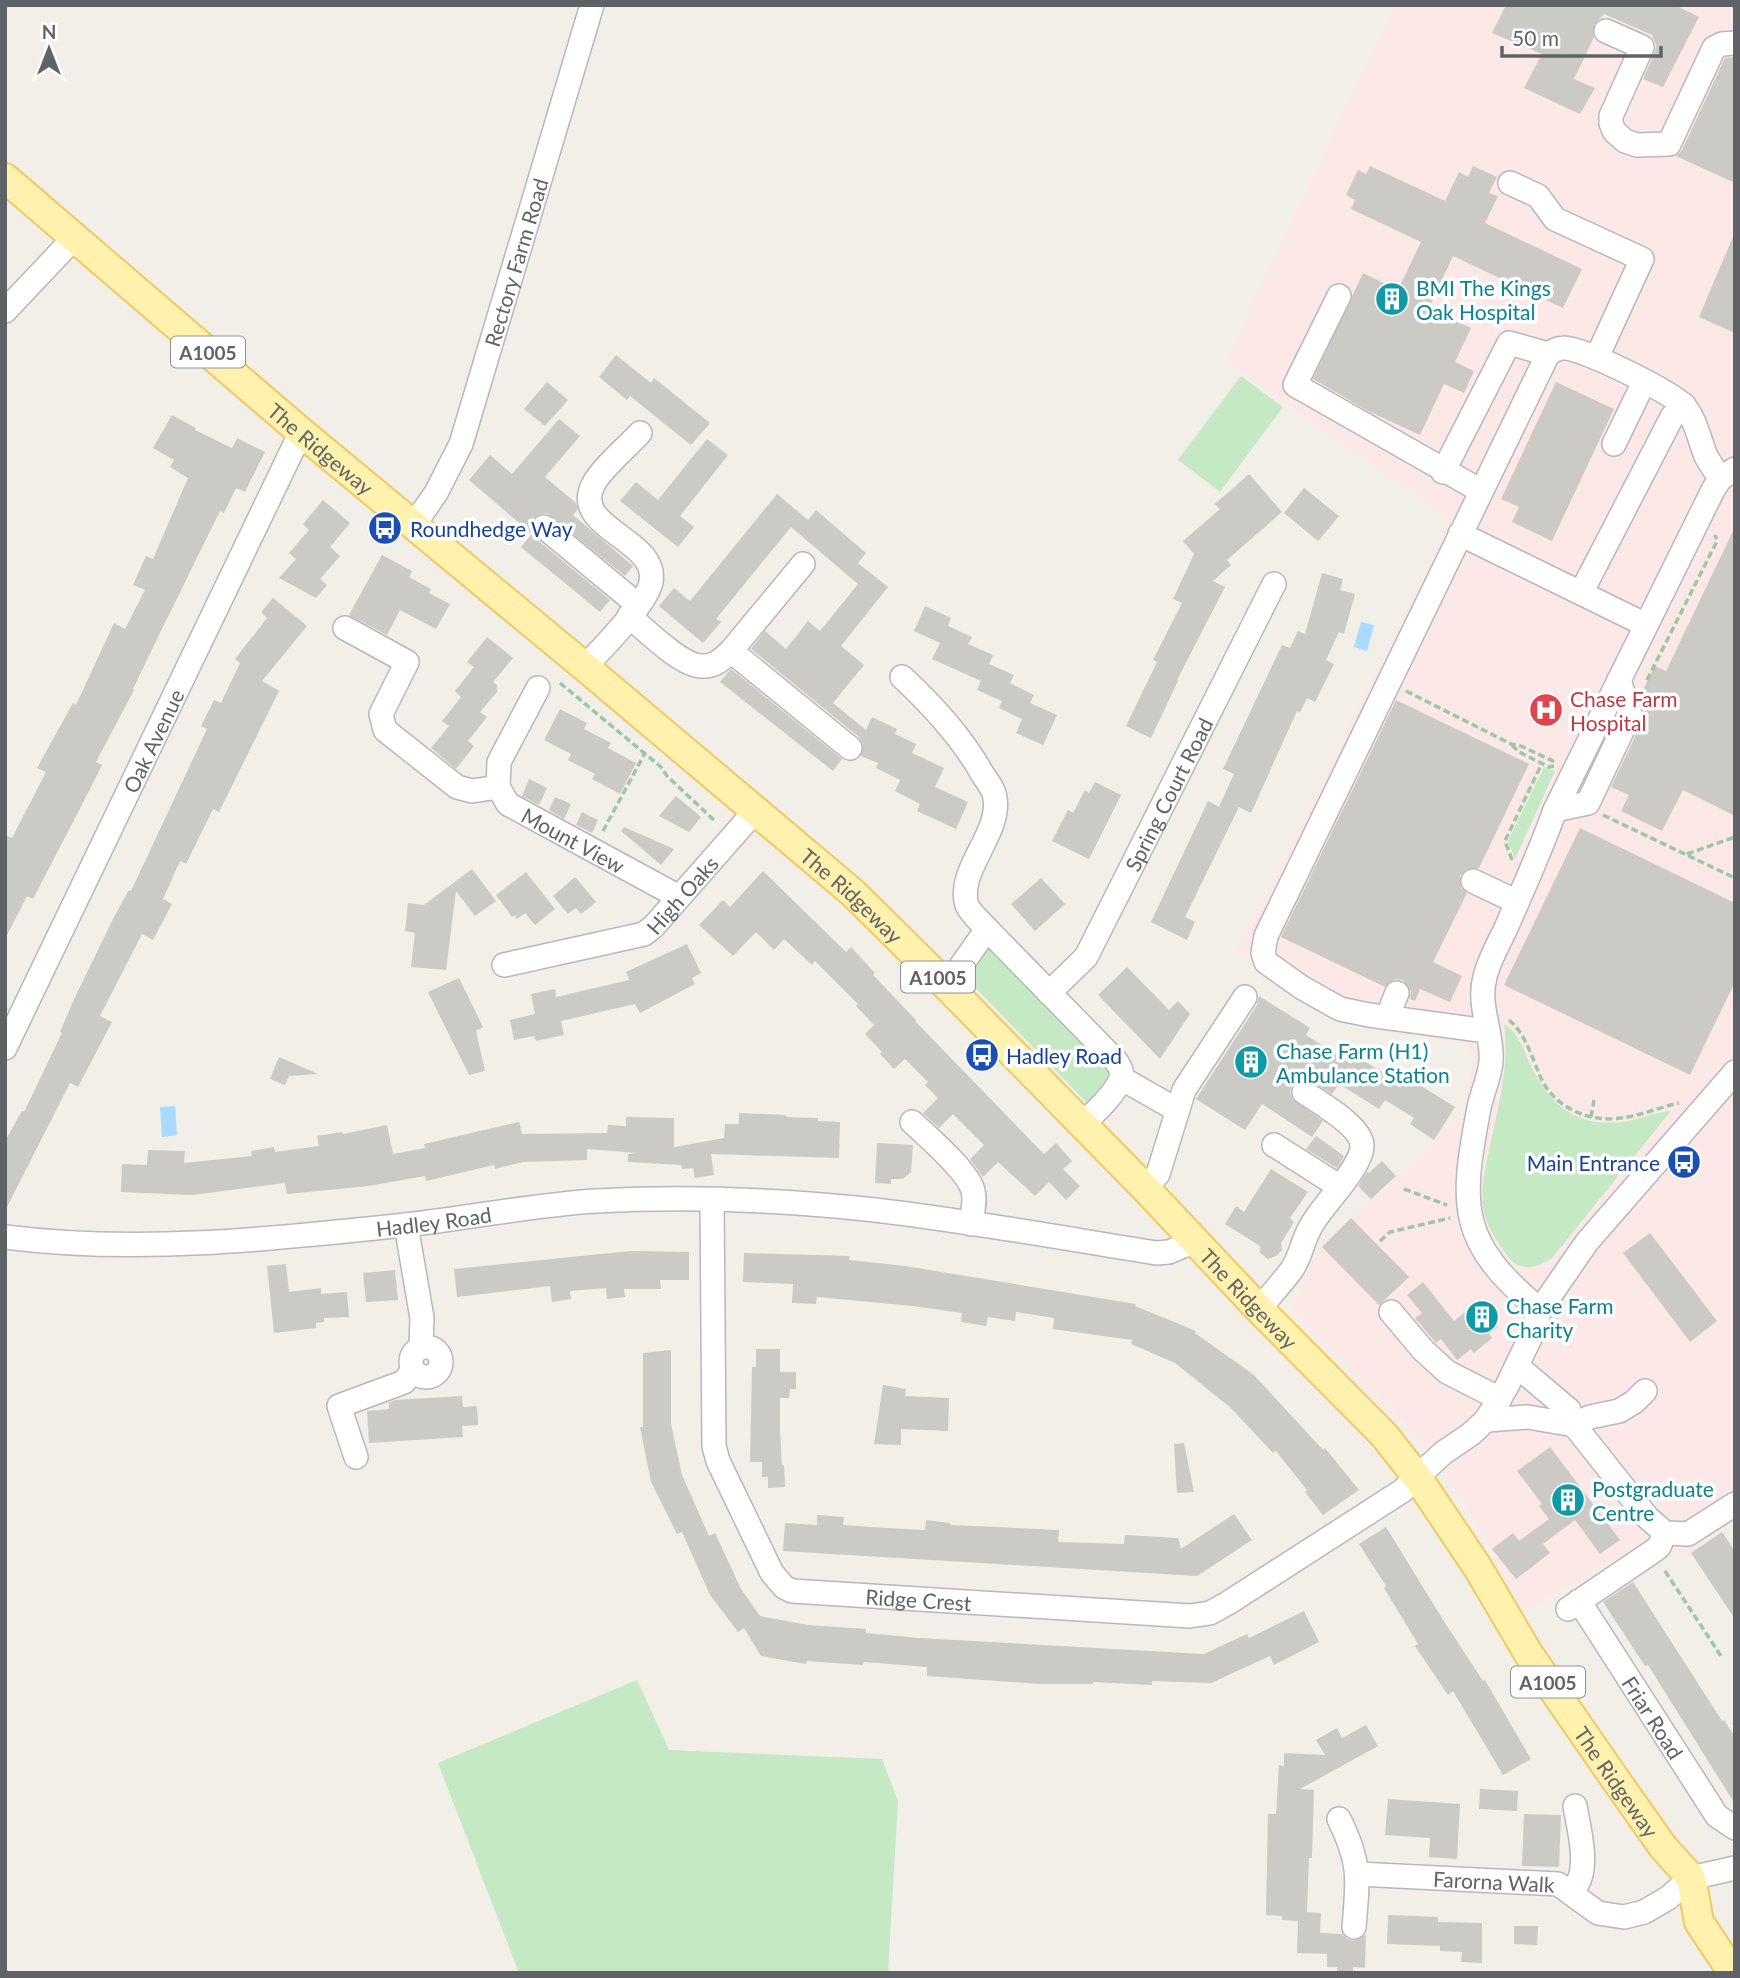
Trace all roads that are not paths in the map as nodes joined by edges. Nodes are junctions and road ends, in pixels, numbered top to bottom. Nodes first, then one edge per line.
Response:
1 (592, 5) edge
2 (1606, 31) dead end
3 (1735, 43) edge
4 (5, 178) edge
5 (1510, 183) dead end
6 (75, 237) junction
7 (1339, 296) dead end
8 (5, 311) edge
9 (1548, 354) junction
10 (1597, 357) junction
11 (1644, 382) junction
12 (1684, 405) junction
13 (301, 432) junction
14 (640, 433) dead end
15 (1614, 444) dead end
16 (1443, 472) junction
17 (1728, 474) edge
18 (1481, 491) junction
19 (418, 519) junction
20 (544, 527) dead end
21 (1460, 534) junction
22 (803, 564) dead end
23 (1273, 584) dead end
24 (1581, 593) junction
25 (634, 611) junction
26 (1646, 625) junction
27 (345, 628) dead end
28 (731, 651) junction
29 (585, 667) junction
30 (902, 677) dead end
31 (548, 685) road end
32 (850, 748) dead end
33 (498, 787) junction
34 (755, 810) junction
35 (1473, 881) dead end
36 (679, 897) junction
37 (1517, 902) junction
38 (987, 929) junction
39 (504, 965) dead end
40 (945, 984) junction
41 (1049, 993) junction
42 (1397, 993) dead end
43 (1245, 997) dead end
44 (1390, 1017) junction
45 (1487, 1031) junction
46 (5, 1048) edge
47 (1735, 1072) edge
48 (1121, 1078) junction
49 (1304, 1092) dead end
50 (1177, 1111) junction
51 (912, 1122) dead end
52 (1082, 1125) junction
53 (1274, 1145) dead end
54 (1340, 1187) junction
55 (1145, 1188) junction
56 (712, 1201) junction
57 (406, 1224) junction
58 (971, 1224) junction
59 (5, 1237) edge
60 (1193, 1242) junction
61 (1259, 1309) junction
62 (1540, 1310) junction
63 (1391, 1312) dead end
64 (1517, 1366) junction
65 (1645, 1391) dead end
66 (1500, 1399) junction
67 (1486, 1420) junction
68 (1574, 1424) junction
69 (356, 1457) dead end
70 (1417, 1477) junction
71 (1735, 1504) edge
72 (1665, 1533) junction
73 (1575, 1806) dead end
74 (1339, 1819) dead end
75 (1735, 1828) edge
76 (1735, 1868) edge
77 (1358, 1874) junction
78 (1691, 1878) junction
79 (1571, 1892) junction
80 (1354, 1927) dead end
81 (1730, 1972) edge

1 - 19 street, Rectory Farm Road
2 - 3 street
4 - 6 main road, The Ridgeway / A1005
5 - 10 street
6 - 8 street
6 - 13 main road, The Ridgeway / A1005
7 - 16 street
9 - 10 street
9 - 16 street
9 - 18 street
10 - 11 street
11 - 12 street
11 - 15 street
12 - 17 street
12 - 24 street
13 - 19 main road, The Ridgeway / A1005
13 - 46 street, Oak Avenue
14 - 25 street
16 - 18 street
17 - 26 street
18 - 21 street
19 - 29 main road, The Ridgeway / A1005
20 - 25 street
21 - 24 street
21 - 44 street
22 - 28 street
23 - 41 street, Spring Court Road
24 - 26 street
25 - 28 street
25 - 29 street
26 - 37 street
27 - 33 street
28 - 32 street
29 - 34 main road, The Ridgeway / A1005
30 - 38 street
31 - 33 street
33 - 36 street, Mount View
34 - 36 street, High Oaks
34 - 40 main road, The Ridgeway / A1005
35 - 37 street
36 - 39 street, High Oaks
37 - 45 street
38 - 40 street
38 - 41 street
40 - 52 main road, The Ridgeway / A1005
41 - 48 street
42 - 44 street
43 - 50 street
44 - 45 street
45 - 62 street
47 - 62 street
48 - 50 street
48 - 52 street
49 - 54 street
50 - 55 street
51 - 58 street
52 - 55 main road, The Ridgeway / A1005
53 - 54 street
54 - 61 street
55 - 60 main road, The Ridgeway / A1005
56 - 57 street, Hadley Road
56 - 58 street, Hadley Road
56 - 70 street, Ridge Crest
57 - 59 street, Hadley Road
57 - 69 street
58 - 60 street, Hadley Road
60 - 61 main road, The Ridgeway / A1005
61 - 70 main road, The Ridgeway / A1005
62 - 64 street
63 - 66 street
64 - 66 street
64 - 68 street
65 - 68 street
66 - 67 street
67 - 68 street
67 - 70 street, Ridge Crest
68 - 72 street
70 - 78 main road, The Ridgeway / A1005
71 - 72 street
72 - 75 street, Friar Road
73 - 79 street
74 - 77 street
76 - 78 street
77 - 79 street, Farorna Walk
77 - 80 street
78 - 79 street, Farorna Walk
78 - 81 main road

